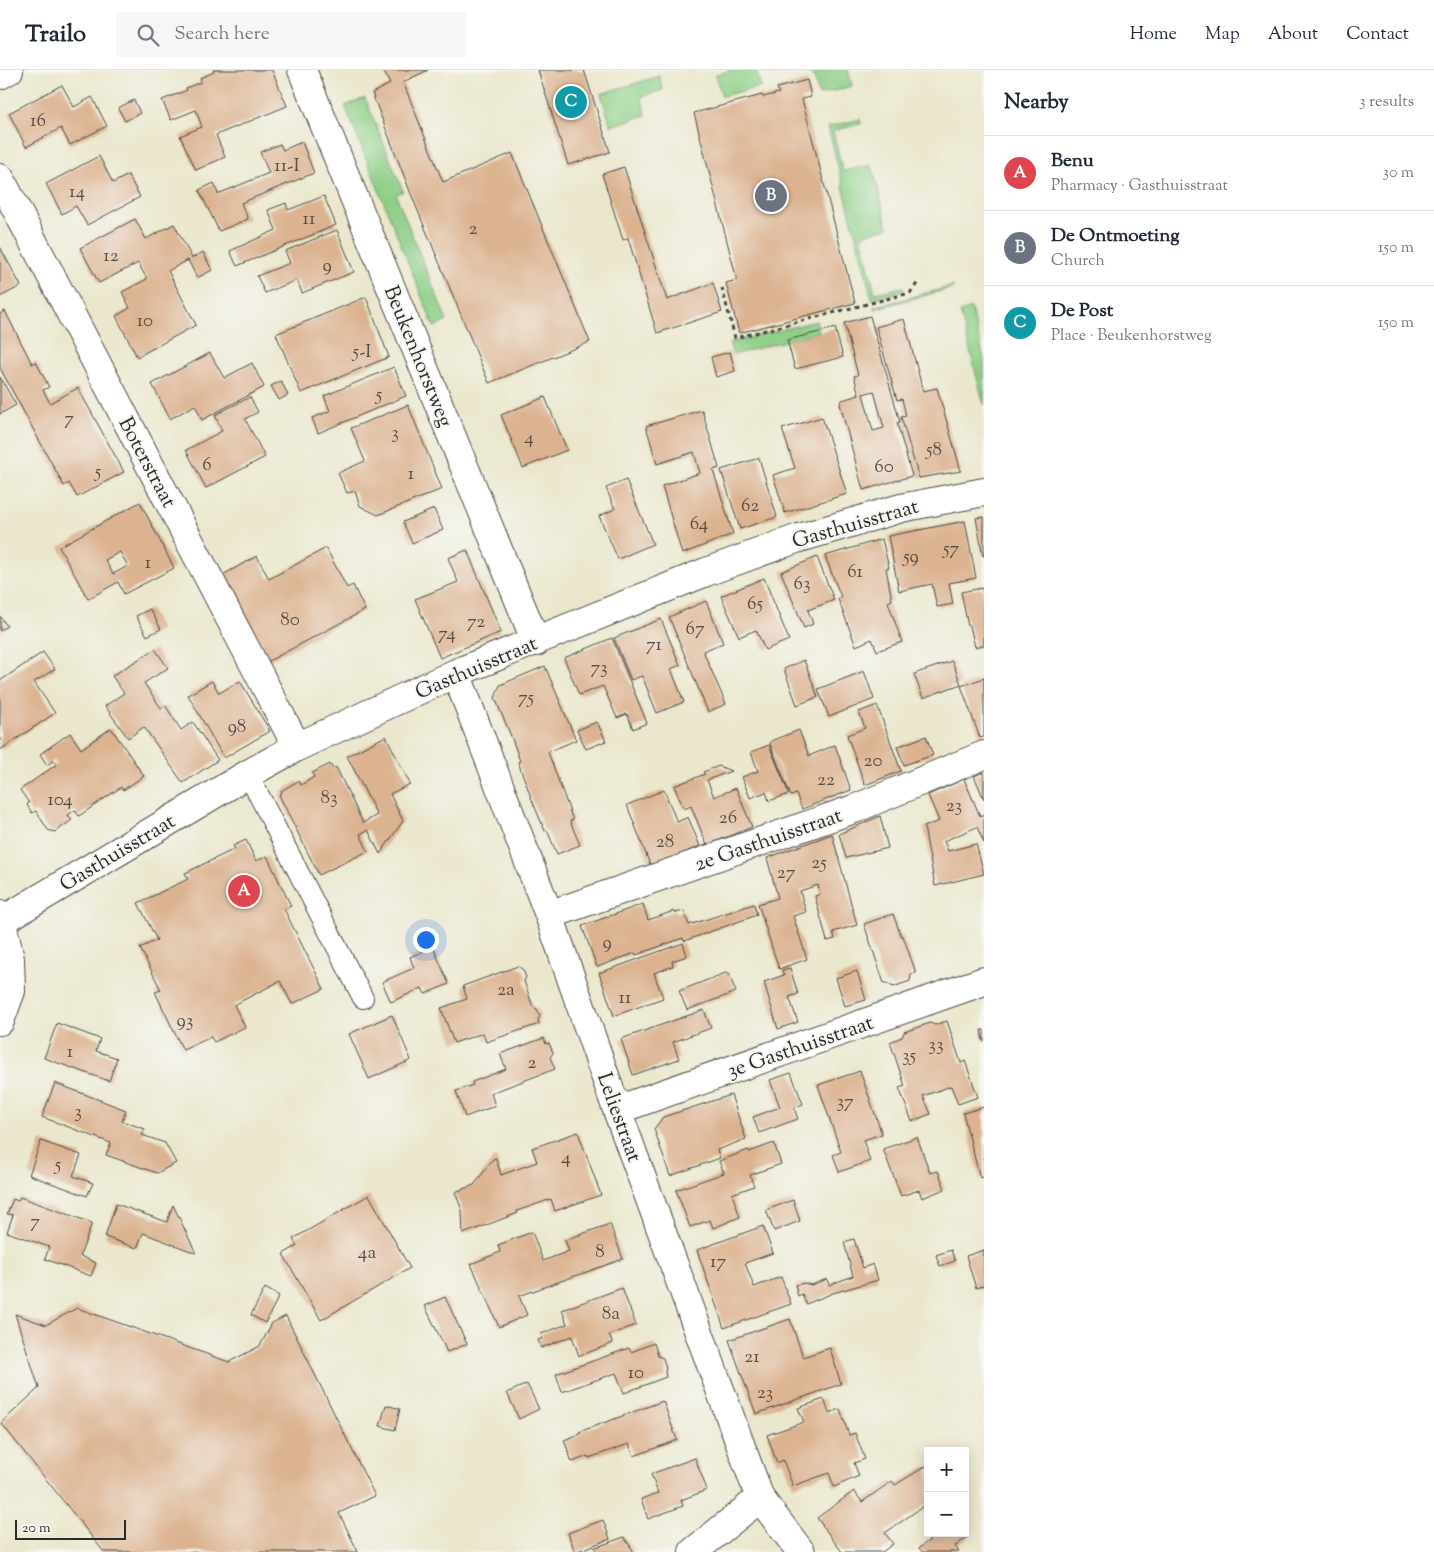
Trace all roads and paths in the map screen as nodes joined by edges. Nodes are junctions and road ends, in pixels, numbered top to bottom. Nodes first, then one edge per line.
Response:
1 (9, 70) edge
2 (302, 70) edge
3 (0, 75) edge
4 (0, 178) edge
5 (919, 281) dead end
6 (722, 288) dead end
7 (984, 492) edge
8 (536, 642) junction
9 (456, 674) junction
10 (297, 747) junction
11 (984, 755) edge
12 (248, 774) junction
13 (548, 915) junction
14 (1, 919) edge
15 (984, 981) edge
16 (363, 998) dead end
17 (0, 1021) edge
18 (617, 1110) junction
19 (760, 1498) junction
20 (693, 1552) edge
21 (801, 1552) edge

1 - 3 street
2 - 8 street, Beukenhorstweg
4 - 10 street, Boterstraat
5 - 6 path
7 - 8 street, Gasthuisstraat
8 - 9 street, Gasthuisstraat
9 - 10 street, Gasthuisstraat
9 - 13 street, Leliestraat
10 - 12 street, Gasthuisstraat
11 - 13 street, 2e Gasthuisstraat
12 - 14 street, Gasthuisstraat
12 - 16 lane
13 - 18 street, Leliestraat
14 - 17 street
15 - 18 street, 3e Gasthuisstraat
18 - 19 street, Leliestraat
19 - 20 street
19 - 21 street, Leliestraat

